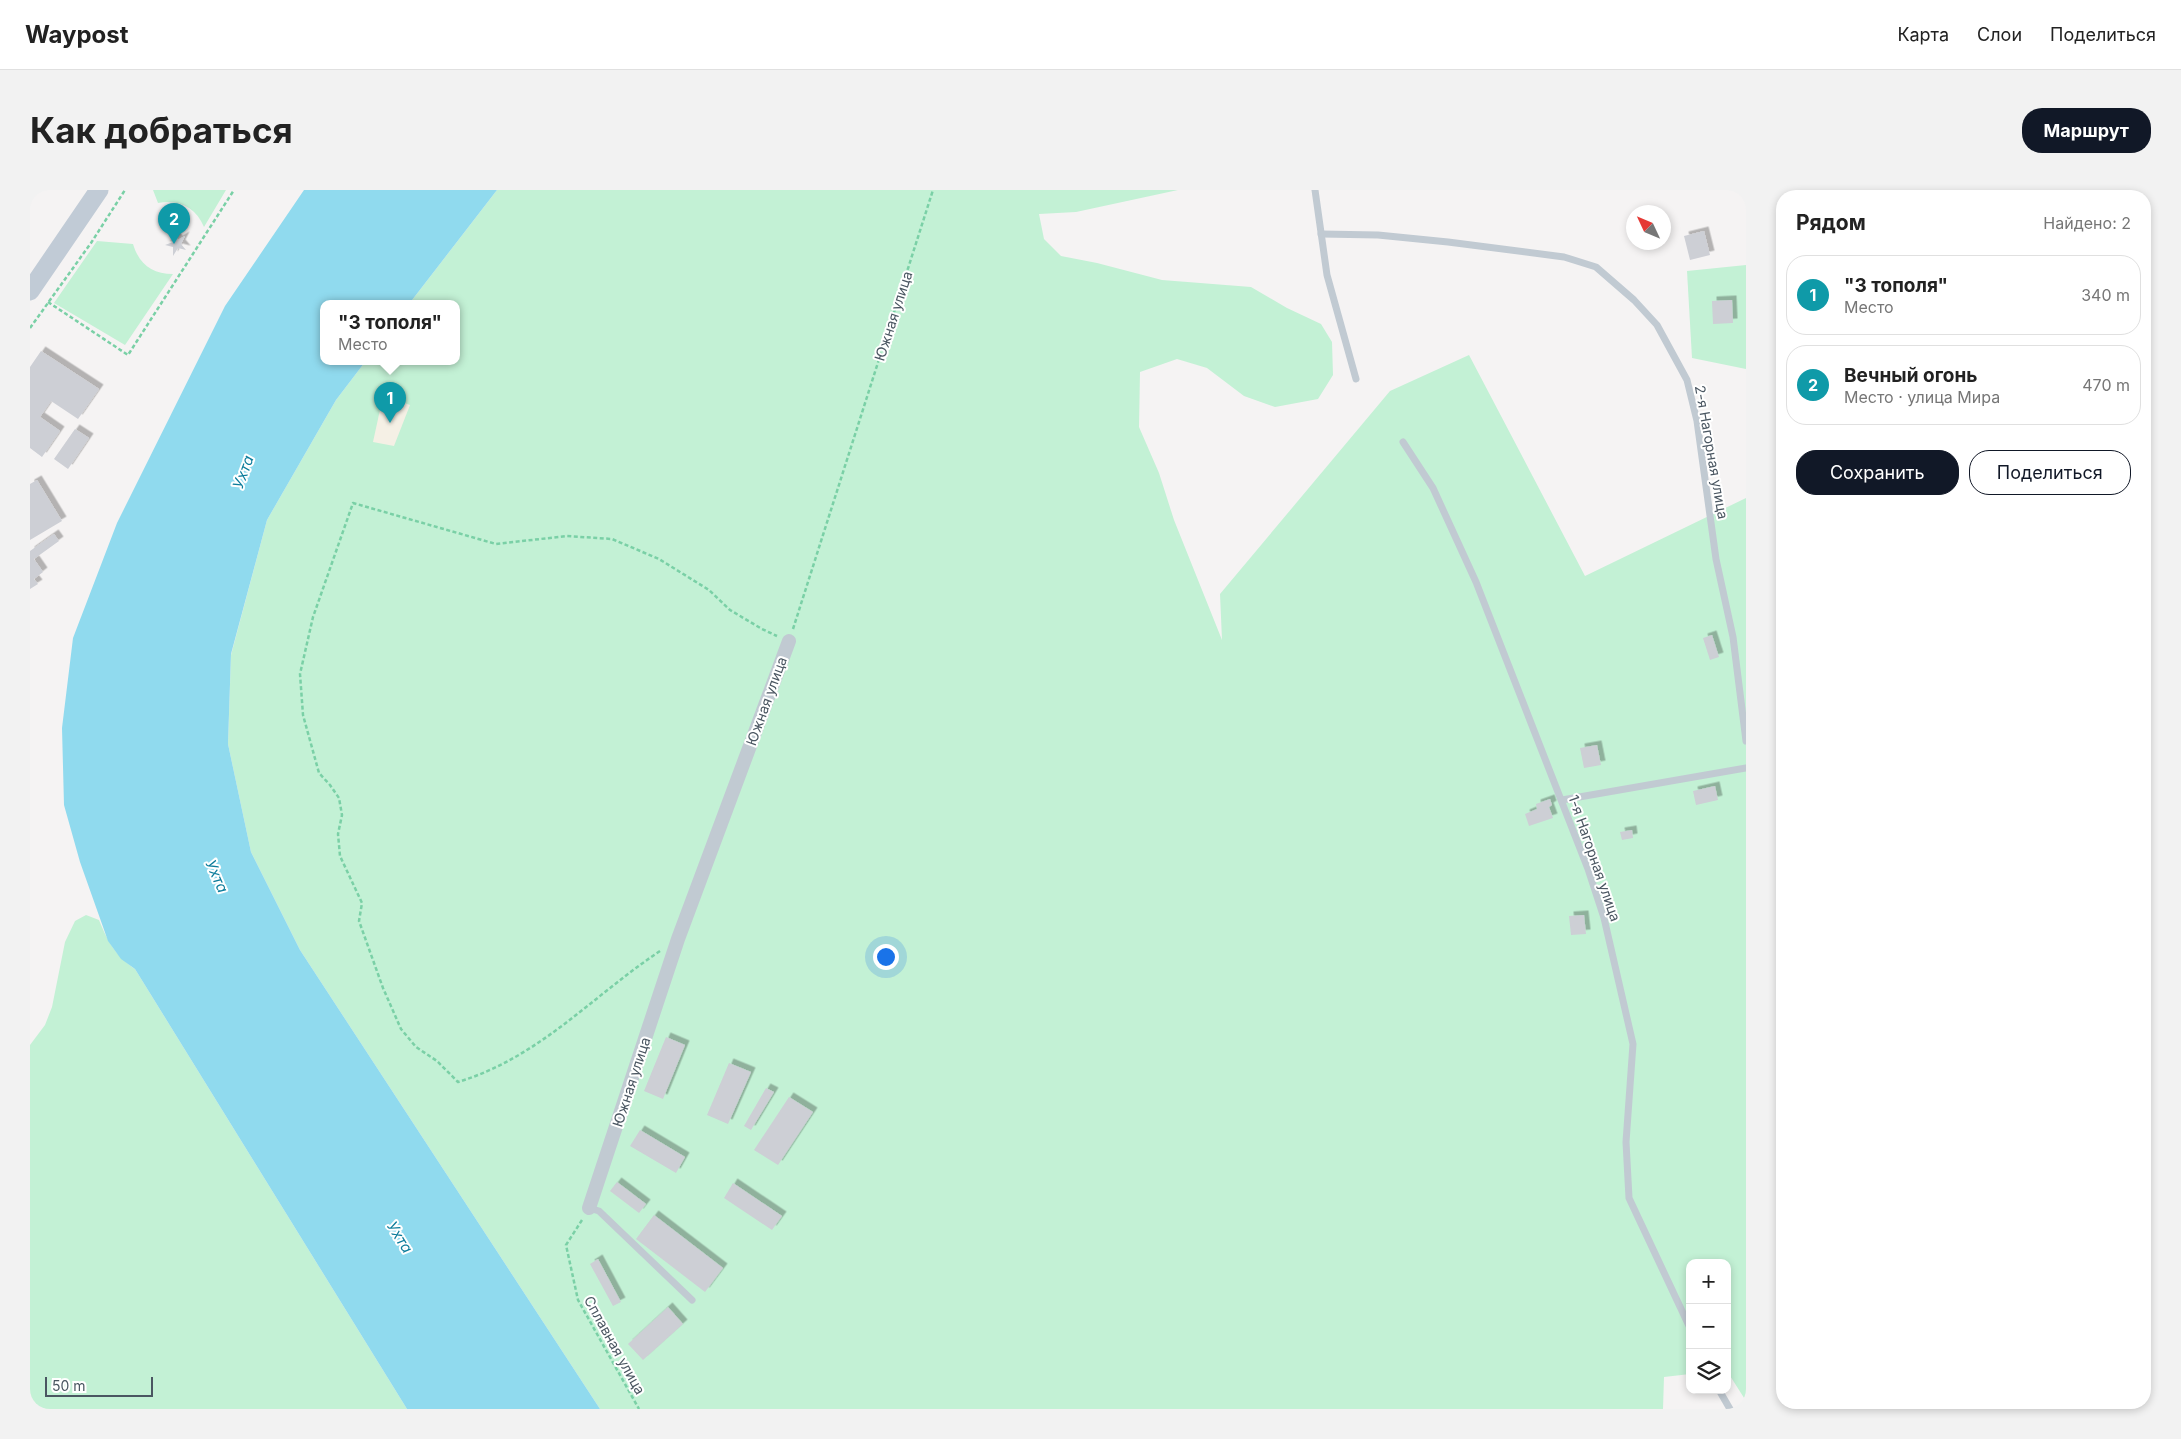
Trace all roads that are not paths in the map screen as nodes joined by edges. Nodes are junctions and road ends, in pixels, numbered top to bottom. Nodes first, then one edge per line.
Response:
1 (99, 190) edge
2 (1315, 190) edge
3 (1321, 234) junction
4 (30, 291) edge
5 (1356, 379) dead end
6 (1403, 442) dead end
7 (789, 641) road end
8 (1746, 741) edge
9 (1746, 768) edge
10 (1562, 800) junction
11 (589, 1208) joint
12 (692, 1300) dead end
13 (1686, 1319) edge
14 (1721, 1394) edge
15 (1730, 1409) edge

1 - 4 main road
2 - 3 lane
3 - 5 lane
3 - 8 lane, 2-я Нагорная улица
6 - 10 lane, 1-я Нагорная улица
7 - 11 street, Южная улица
9 - 10 lane
10 - 13 lane, 1-я Нагорная улица
11 - 12 lane
14 - 15 lane

